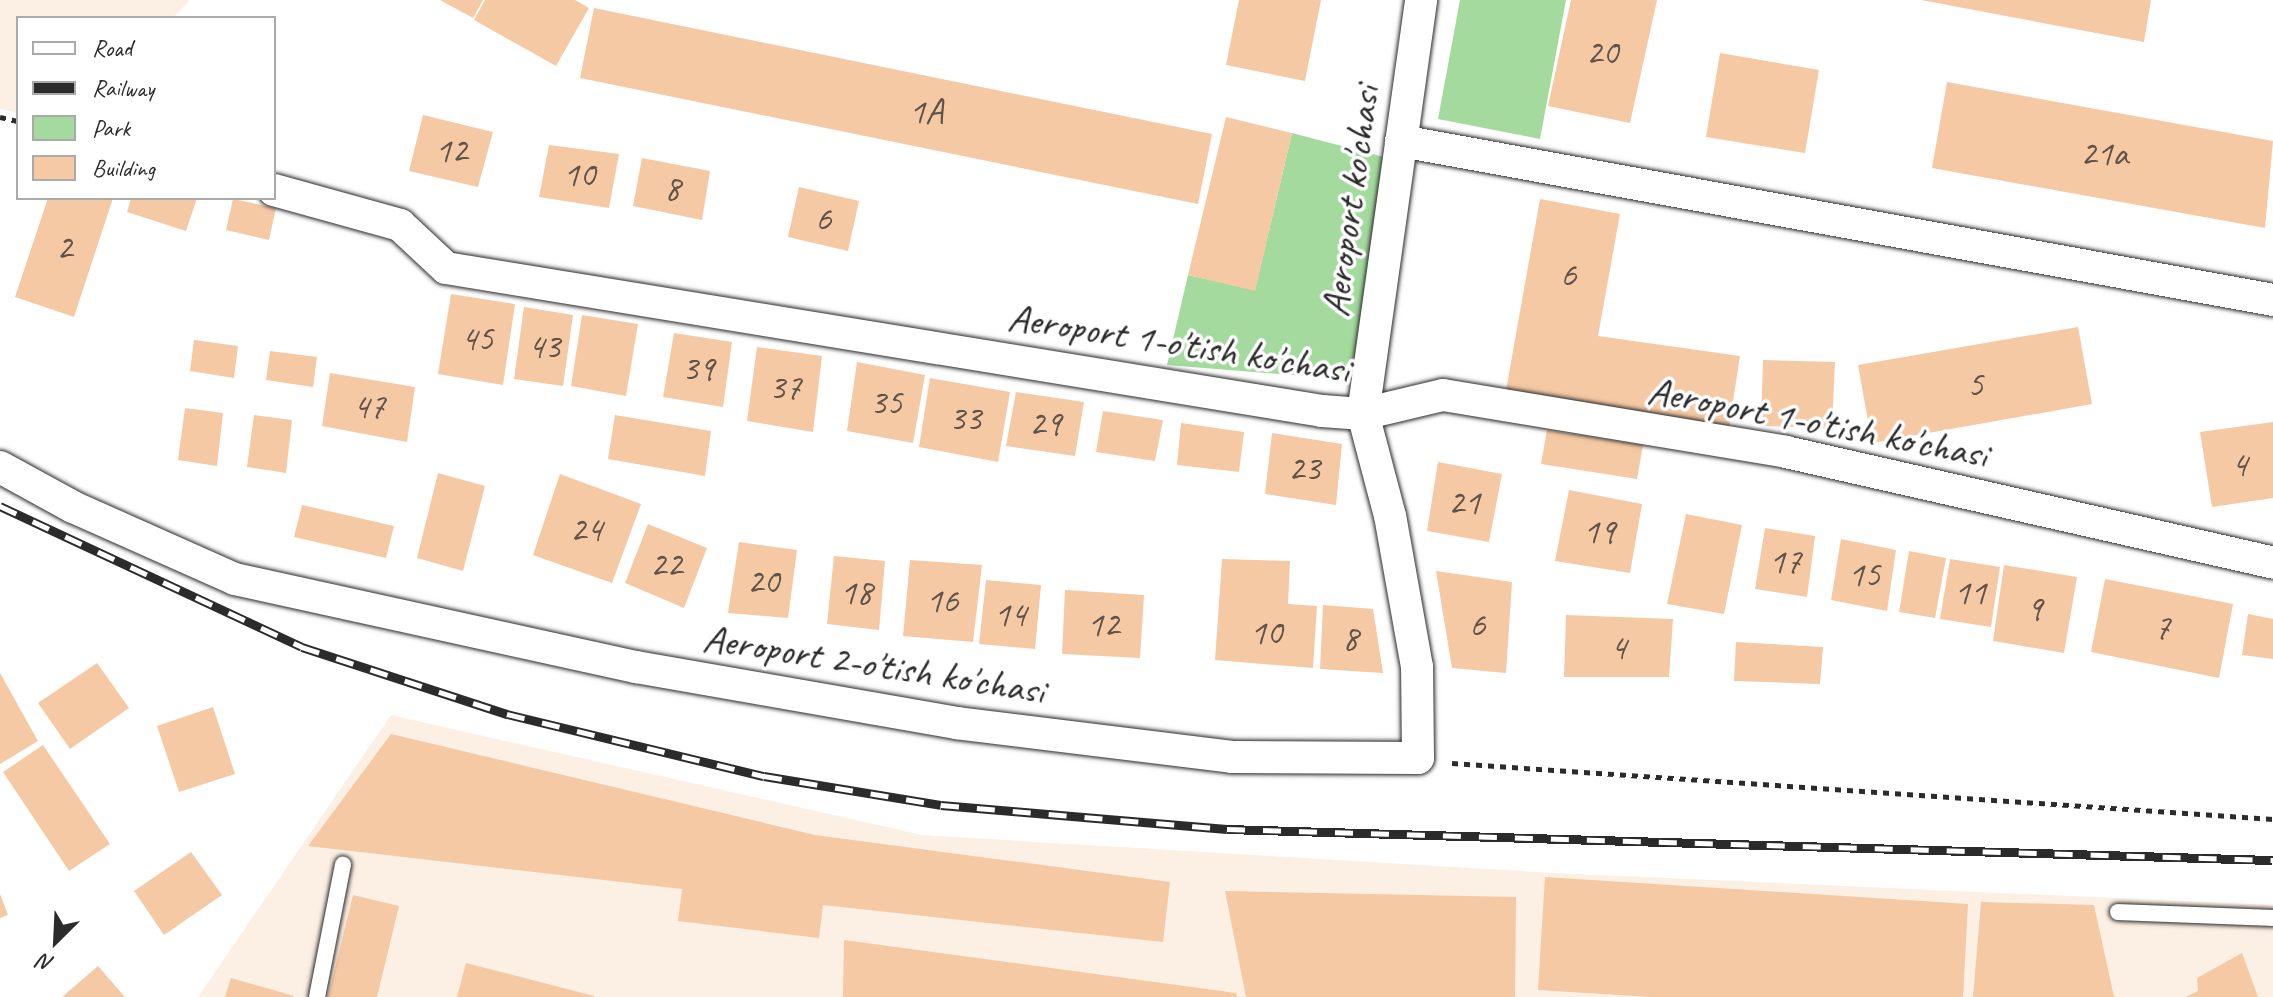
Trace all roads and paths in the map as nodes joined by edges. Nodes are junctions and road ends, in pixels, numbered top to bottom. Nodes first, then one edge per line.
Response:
1 (1421, 0) edge
2 (1401, 141) junction
3 (276, 191) edge
4 (2273, 300) edge
5 (1363, 414) junction
6 (0, 467) edge
7 (2273, 563) edge
8 (1418, 758) junction
9 (2273, 819) edge
10 (343, 865) dead end
11 (2118, 912) dead end
12 (2273, 918) edge
13 (317, 997) edge

1 - 2 street, Aeroport ko'chasi
2 - 4 street
2 - 5 street, Aeroport ko'chasi
3 - 5 street, Aeroport 1-o'tish ko'chasi
5 - 7 street, Aeroport 1-o'tish ko'chasi
5 - 8 street
6 - 8 street, Aeroport 2-o'tish ko'chasi
8 - 9 path
10 - 13 lane
11 - 12 lane

